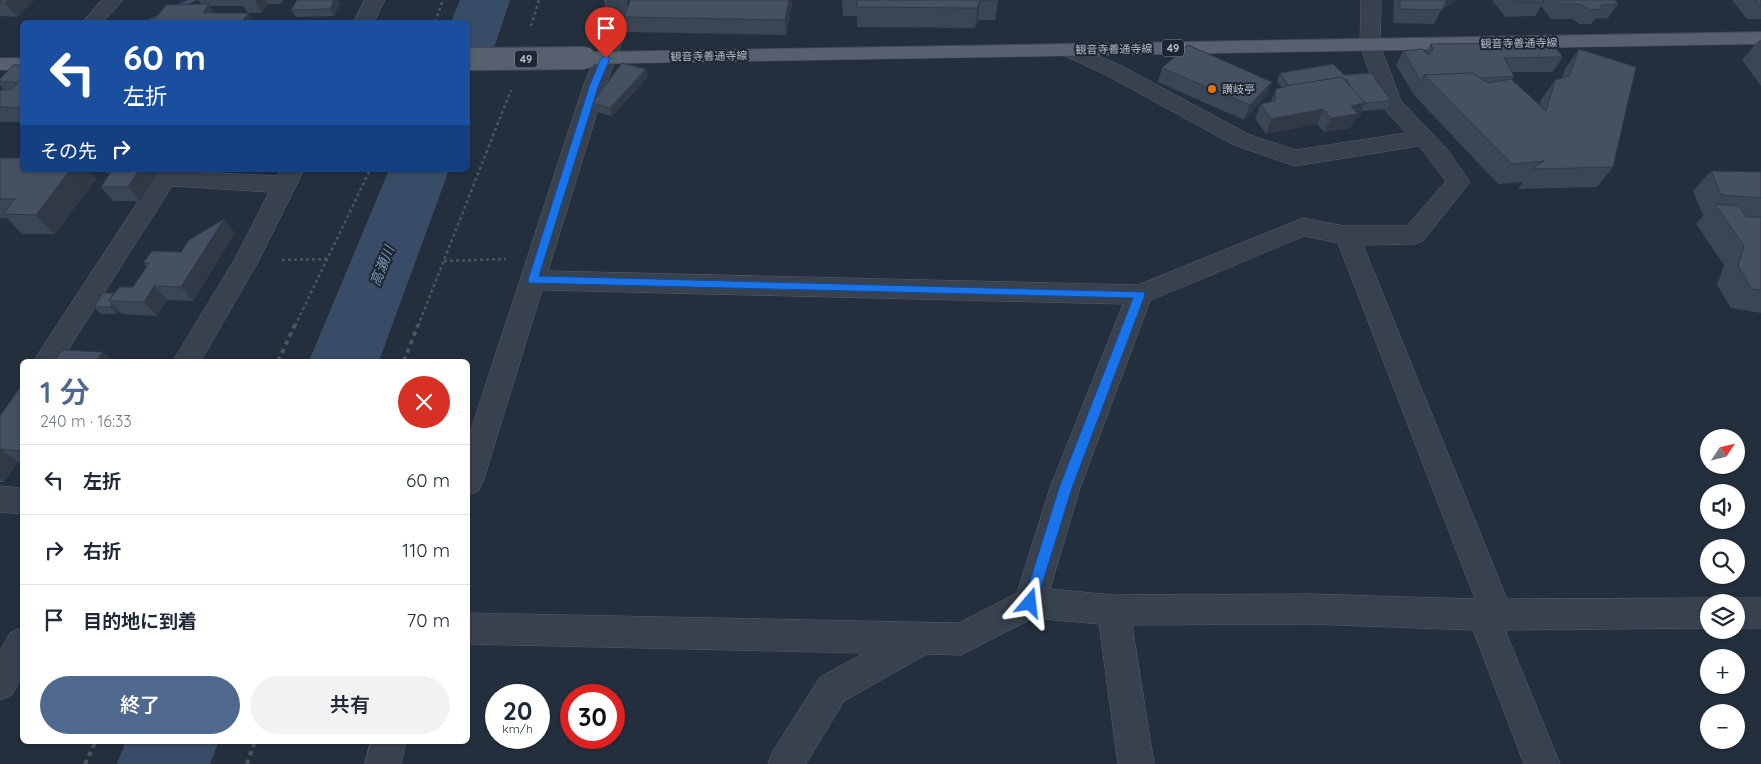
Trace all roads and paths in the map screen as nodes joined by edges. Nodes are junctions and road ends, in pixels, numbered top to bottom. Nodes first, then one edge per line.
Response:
1 (112, 0) edge
2 (375, 0) edge
3 (443, 0) edge
4 (539, 0) edge
5 (616, 0) edge
6 (1370, 0) edge
7 (95, 20) edge
8 (365, 20) edge
9 (436, 20) edge
10 (531, 27) dead end
11 (1761, 38) edge
12 (1370, 45) junction
13 (1068, 50) junction
14 (595, 58) junction
15 (470, 59) edge
16 (20, 65) edge
17 (3, 73) edge
18 (512, 88) dead end
19 (1424, 138) junction
20 (369, 172) edge
21 (169, 174) edge
22 (288, 178) edge
23 (1347, 236) junction
24 (327, 259) junction
25 (247, 260) junction
26 (444, 261) junction
27 (537, 269) junction
28 (1140, 295) junction
29 (48, 359) edge
30 (188, 359) edge
31 (279, 359) edge
32 (405, 359) edge
33 (470, 476) edge
34 (0, 500) edge
35 (20, 501) edge
36 (1030, 603) junction
37 (1113, 610) junction
38 (1700, 613) edge
39 (1745, 613) edge
40 (1761, 613) edge
41 (1490, 615) junction
42 (470, 629) edge
43 (924, 638) junction
44 (20, 648) edge
45 (0, 683) edge
46 (95, 744) edge
47 (255, 744) edge
48 (388, 744) edge
49 (85, 764) edge
50 (246, 764) edge
51 (383, 764) edge
52 (786, 764) edge
53 (1136, 764) edge
54 (1542, 764) edge

1 - 7 street
2 - 8 street
3 - 9 path
4 - 10 path
5 - 14 street
6 - 12 street
11 - 12 main road, 観音寺善通寺線 / 49
12 - 13 main road, 観音寺善通寺線 / 49
12 - 19 street
13 - 14 main road, 観音寺善通寺線 / 49
13 - 19 street
14 - 15 main road, 観音寺善通寺線 / 49, bridge
14 - 27 street
16 - 17 street
18 - 26 path
19 - 23 street
20 - 24 path
21 - 22 street
21 - 29 street
22 - 25 street
23 - 28 street
23 - 41 street
24 - 25 path
24 - 31 path
25 - 30 street
26 - 27 path
26 - 32 path
27 - 28 street
27 - 33 street
28 - 36 street
34 - 35 street
36 - 37 street
36 - 43 street
37 - 41 street
37 - 53 street
38 - 41 street
39 - 40 street
41 - 54 street
42 - 43 street
43 - 52 street
44 - 45 street
46 - 49 path
47 - 50 path
48 - 51 street

